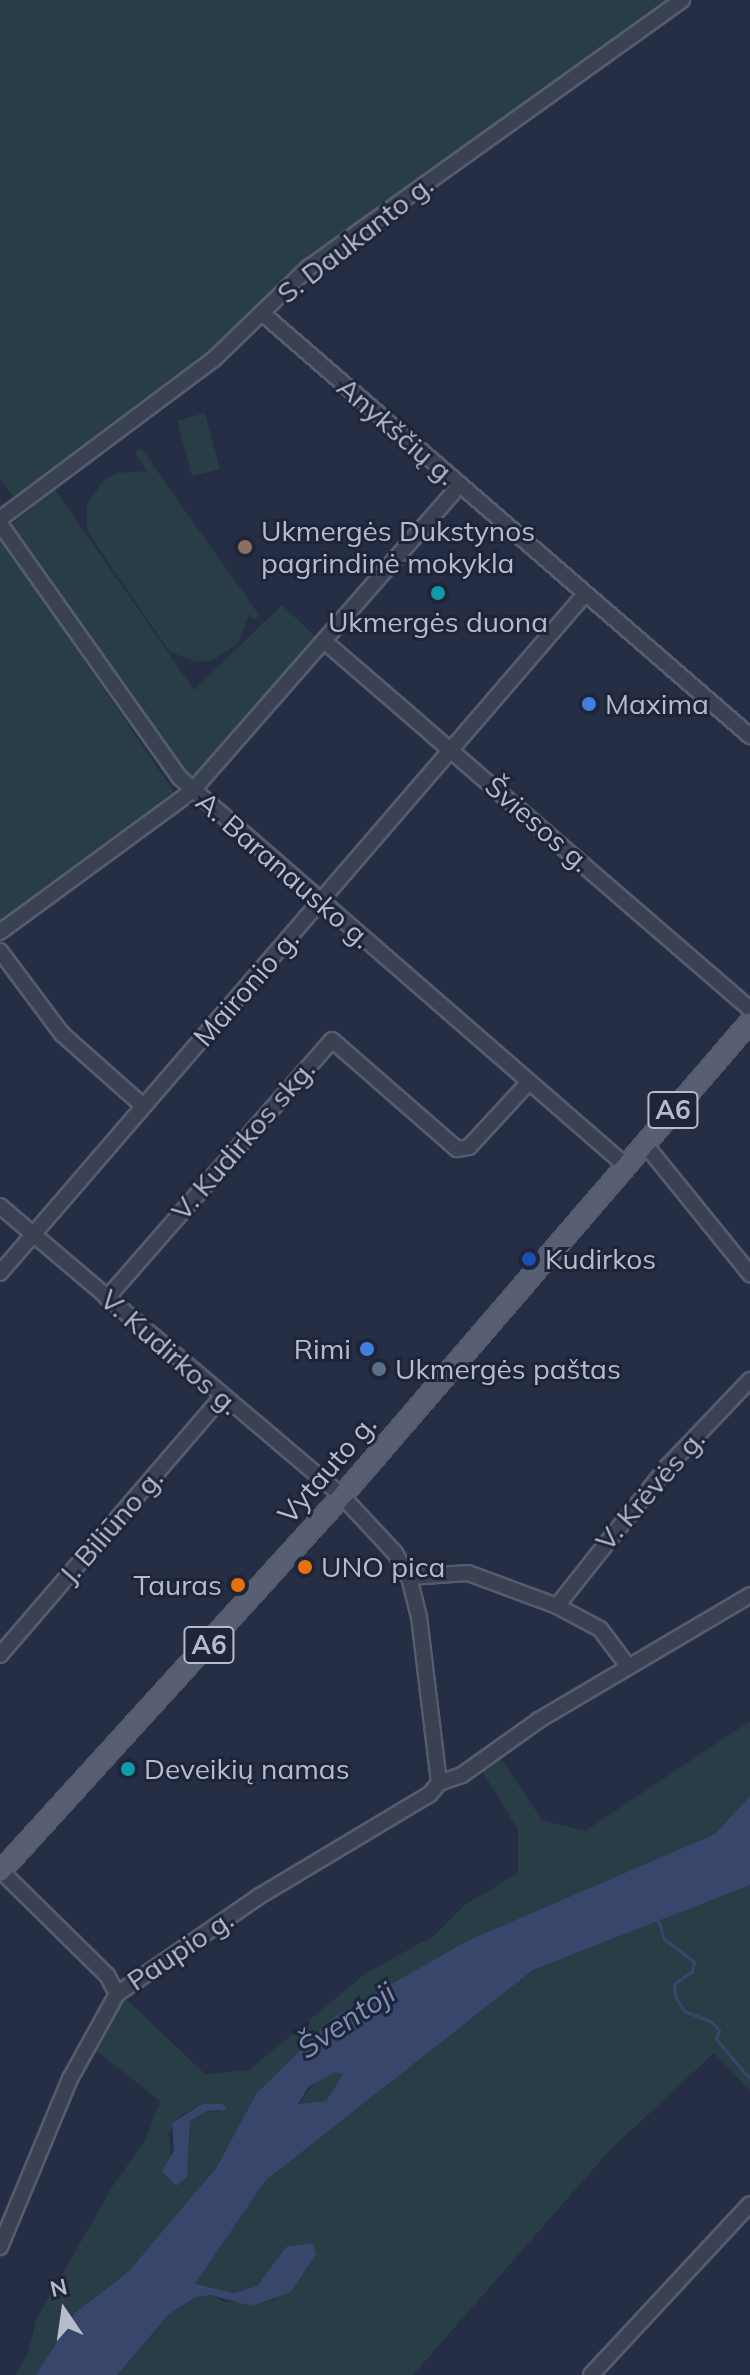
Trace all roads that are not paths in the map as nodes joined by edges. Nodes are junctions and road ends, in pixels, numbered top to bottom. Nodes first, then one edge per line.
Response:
1 (682, 0) edge
2 (262, 313) junction
3 (459, 486) junction
4 (0, 522) edge
5 (585, 594) junction
6 (324, 641) junction
7 (750, 736) edge
8 (452, 750) junction
9 (193, 790) junction
10 (320, 902) junction
11 (0, 932) edge
12 (0, 951) edge
13 (750, 1009) edge
14 (750, 1022) edge
15 (529, 1082) junction
16 (143, 1106) junction
17 (644, 1143) junction
18 (625, 1165) junction
19 (0, 1206) edge
20 (33, 1234) junction
21 (0, 1273) edge
22 (750, 1274) edge
23 (107, 1298) junction
24 (750, 1380) edge
25 (222, 1397) junction
26 (342, 1496) junction
27 (409, 1577) junction
28 (750, 1595) edge
29 (557, 1606) junction
30 (0, 1655) edge
31 (628, 1666) junction
32 (439, 1783) junction
33 (0, 1871) edge
34 (117, 1994) junction
35 (750, 2204) edge
36 (0, 2247) edge
37 (591, 2375) edge

1 - 2 street, S. Daukanto g.
2 - 3 street, Anykščių g.
2 - 4 street, S. Daukanto g.
3 - 5 street, Anykščių g.
3 - 6 street
4 - 9 street, A. Baranausko g.
5 - 7 street, Anykščių g.
5 - 8 street, Maironio g.
6 - 8 street, Šviesos g.
6 - 9 street
8 - 10 street, Maironio g.
8 - 13 street, Šviesos g.
9 - 10 street, A. Baranausko g.
9 - 11 street
10 - 15 street, A. Baranausko g.
10 - 16 street, Maironio g.
12 - 16 street
14 - 17 main road, Vytauto g. / A6
15 - 18 street, A. Baranausko g.
15 - 23 street, V. Kudirkos skg.
16 - 20 street, Maironio g.
17 - 18 main road, Vytauto g. / A6
17 - 22 street
18 - 26 main road, Vytauto g. / A6
19 - 20 street, V. Kudirkos g.
20 - 21 street, Maironio g.
20 - 23 street, V. Kudirkos g.
23 - 25 street, V. Kudirkos g.
24 - 29 street, V. Krėvės g.
25 - 26 street, V. Kudirkos g.
25 - 30 street, J. Biliūno g.
26 - 27 street
26 - 33 main road, Vytauto g. / A6
27 - 29 street
27 - 32 street
28 - 31 street, Paupio g.
29 - 31 street
31 - 32 street, Paupio g.
32 - 34 street, Paupio g.
33 - 34 street
34 - 36 street, Paupio g.
35 - 37 street

